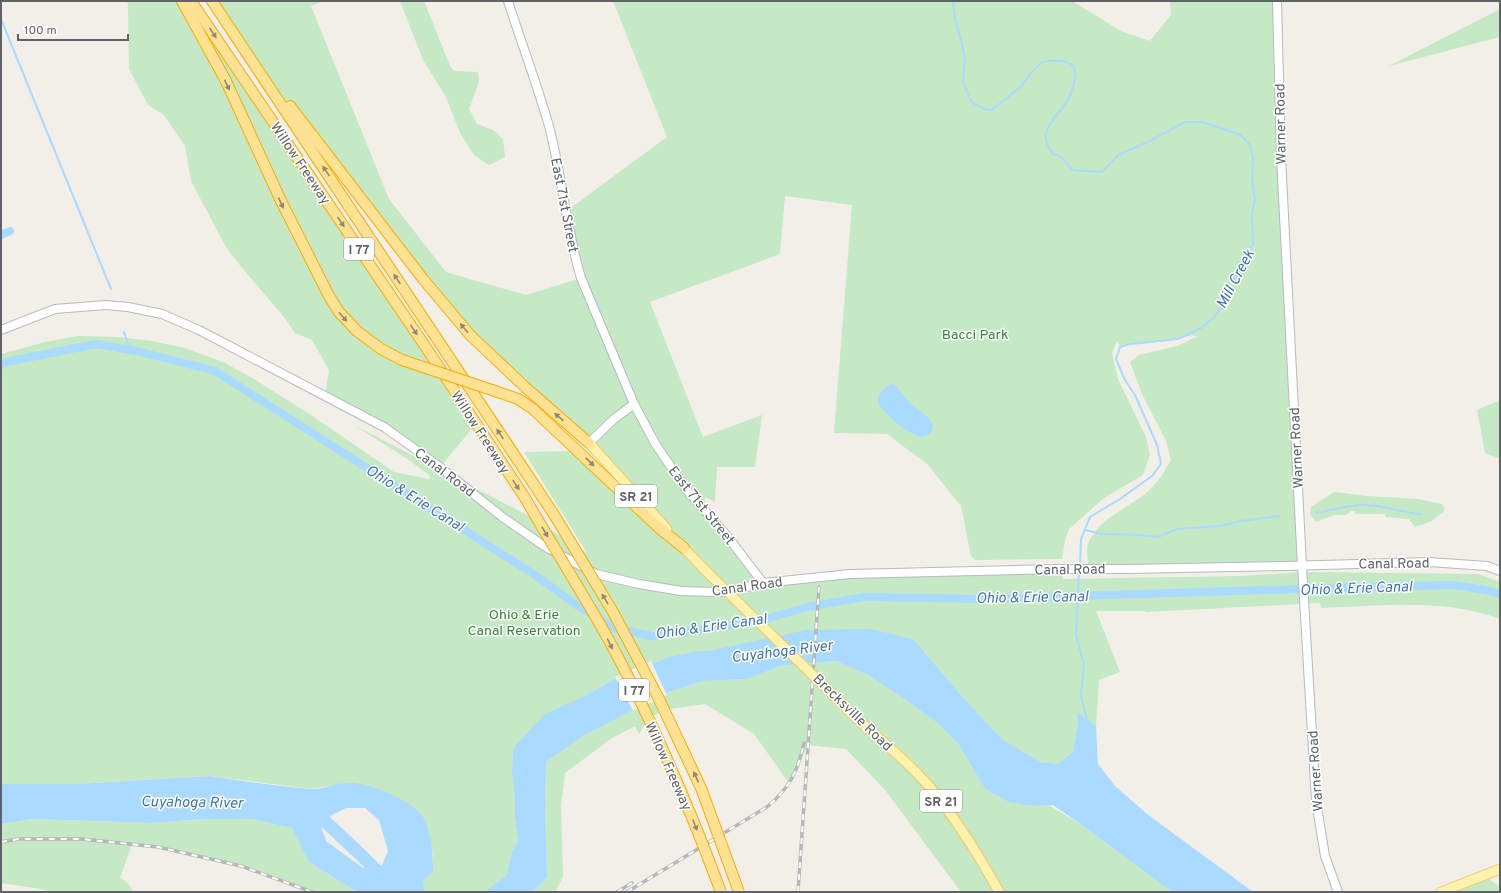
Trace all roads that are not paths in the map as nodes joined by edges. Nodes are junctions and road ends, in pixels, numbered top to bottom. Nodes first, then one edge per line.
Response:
1 (182, 1) edge
2 (191, 1) edge
3 (212, 1) edge
4 (508, 1) edge
5 (1277, 1) edge
6 (235, 35) junction
7 (1, 330) edge
8 (634, 404) junction
9 (589, 443) junction
10 (684, 548) junction
11 (1302, 569) junction
12 (1500, 571) edge
13 (763, 583) junction
14 (1500, 869) edge
15 (721, 892) edge
16 (739, 892) edge
17 (999, 892) edge
18 (1338, 892) edge
19 (1441, 892) edge

1 -> 10 highway, bridge
2 -> 15 highway, Willow Freeway / I 77, bridge
3 - 6 highway, Willow Freeway / I 77
4 - 8 street, East 71st Street
5 - 11 street, Warner Road
9 -> 6 highway
16 -> 6 highway, Willow Freeway / I 77, bridge
7 - 13 street, Canal Road
8 - 9 street
8 - 13 street, East 71st Street
9 - 10 main road, Brecksville Road / SR 21
10 - 17 main road, Brecksville Road / SR 21, bridge
11 - 12 street, Canal Road
11 - 13 street, Canal Road
11 - 18 street, Warner Road
14 - 19 main road

